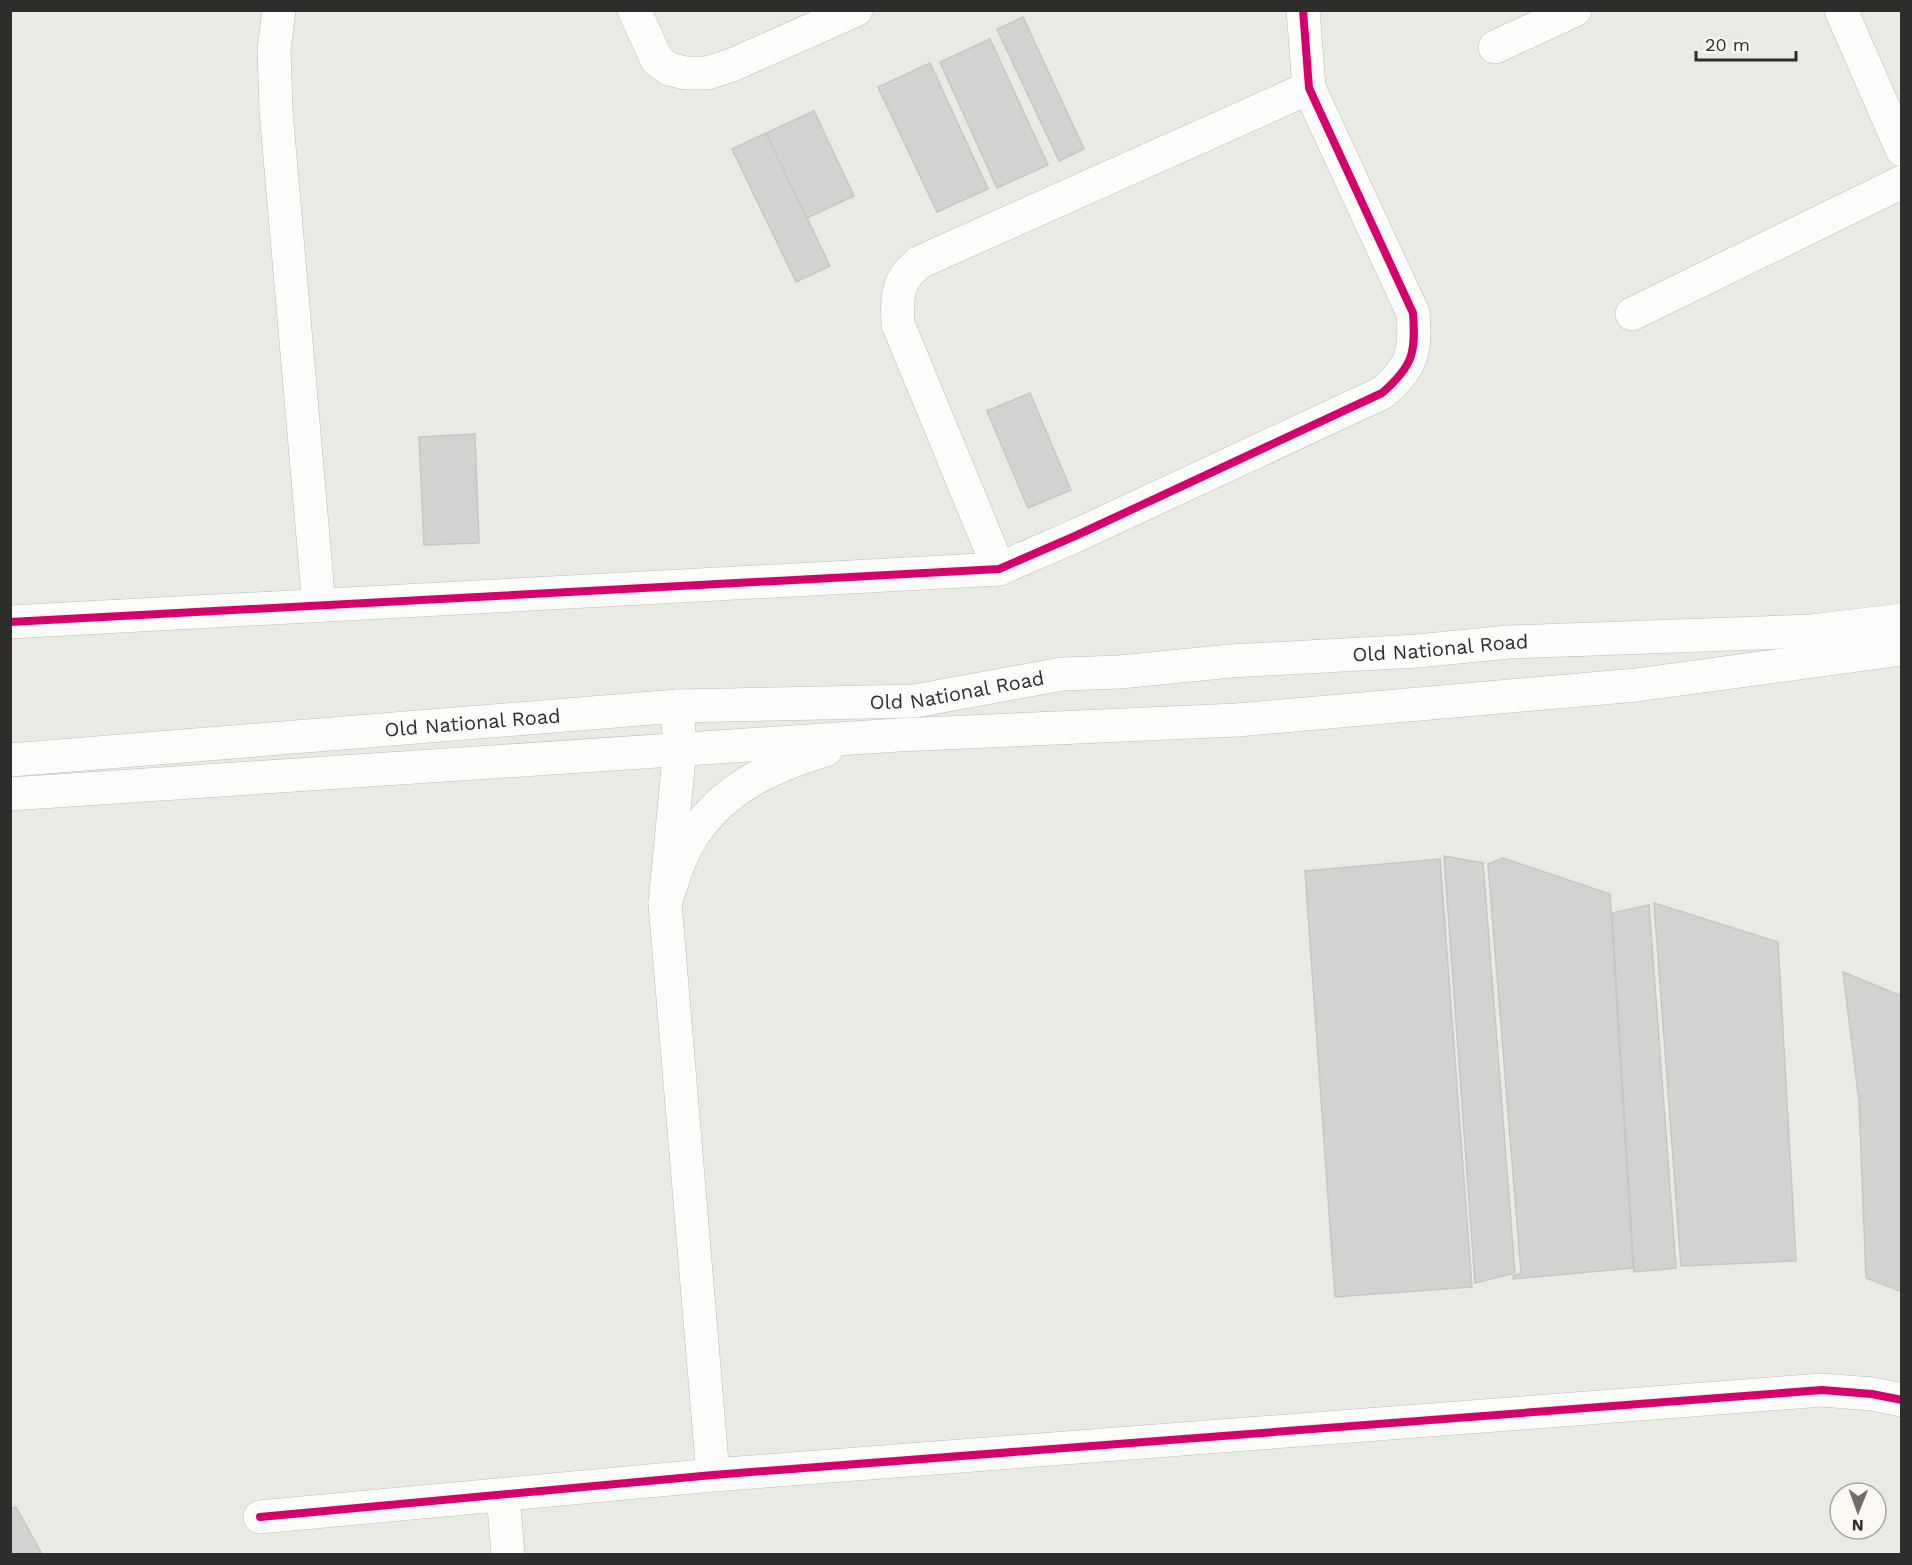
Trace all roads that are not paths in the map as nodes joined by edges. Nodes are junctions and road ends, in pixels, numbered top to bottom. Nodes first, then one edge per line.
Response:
1 (279, 10) edge
2 (634, 10) edge
3 (856, 10) edge
4 (1303, 10) edge
5 (1575, 10) edge
6 (1841, 10) edge
7 (1495, 47) dead end
8 (1309, 88) junction
9 (1902, 150) edge
10 (1902, 182) edge
11 (1632, 314) dead end
12 (999, 568) junction
13 (319, 606) junction
14 (1902, 620) edge
15 (10, 622) edge
16 (1902, 649) edge
17 (678, 706) junction
18 (868, 738) junction
19 (680, 748) junction
20 (10, 760) edge
21 (10, 794) edge
22 (665, 903) junction
23 (1902, 1400) edge
24 (713, 1476) junction
25 (503, 1494) junction
26 (260, 1517) dead end
27 (508, 1554) edge

1 - 13 street
2 - 3 street
4 - 8 street
5 - 7 street
6 - 9 street
8 - 12 street
8 - 12 street
10 - 11 street
12 - 13 street
13 - 15 street
14 - 17 street, Old National Road
16 - 18 street, Old National Road
17 - 19 street
17 - 20 street, Old National Road
18 - 19 street, Old National Road
18 - 22 street
19 - 21 street, Old National Road
19 - 22 street
22 - 24 street
23 - 24 street
24 - 25 street
25 - 26 street
25 - 27 street

